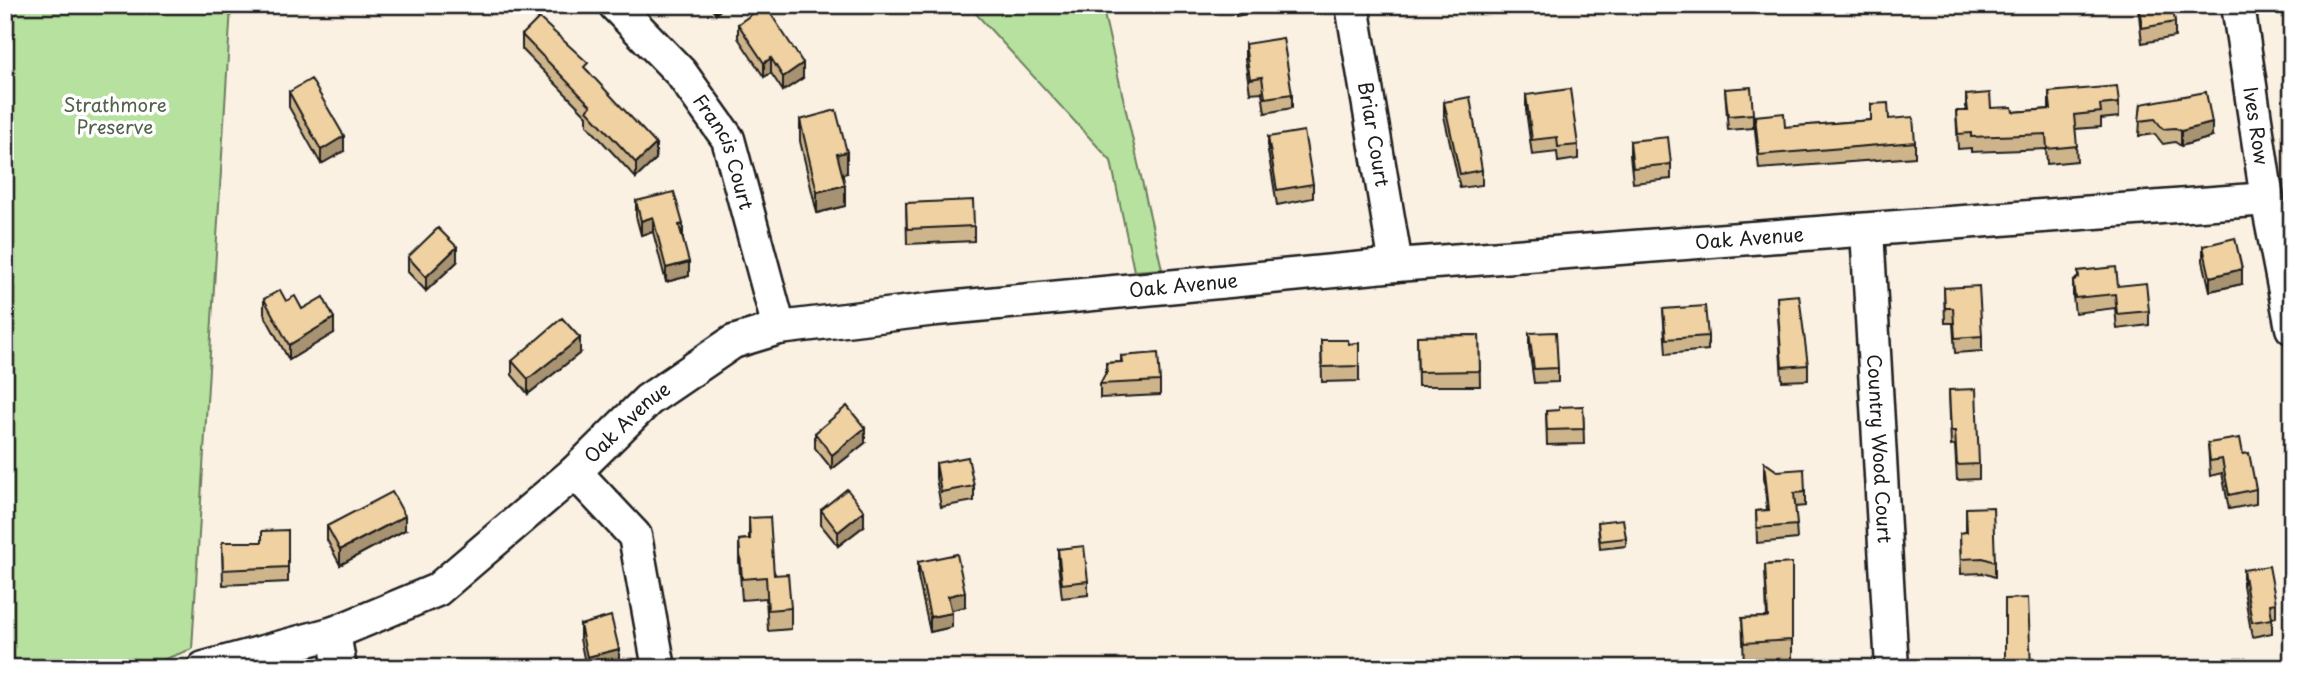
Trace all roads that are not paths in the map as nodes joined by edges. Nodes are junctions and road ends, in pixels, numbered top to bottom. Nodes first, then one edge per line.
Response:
1 (615, 5) edge
2 (1352, 5) edge
3 (2238, 5) edge
4 (2267, 199) junction
5 (1867, 230) junction
6 (1396, 265) junction
7 (779, 328) junction
8 (2292, 328) edge
9 (575, 472) junction
10 (334, 633) junction
11 (204, 668) edge
12 (340, 668) edge
13 (659, 668) edge
14 (1892, 668) edge

1 - 7 street, Francis Court
2 - 6 street, Briar Court
3 - 4 street, Ives Row
4 - 5 street, Oak Avenue
4 - 8 street, Ives Row
5 - 6 street, Oak Avenue
5 - 14 street, Country Wood Court
6 - 7 street, Oak Avenue
7 - 9 street, Oak Avenue
9 - 10 street, Oak Avenue
9 - 13 street
10 - 11 street, Oak Avenue
10 - 12 street

